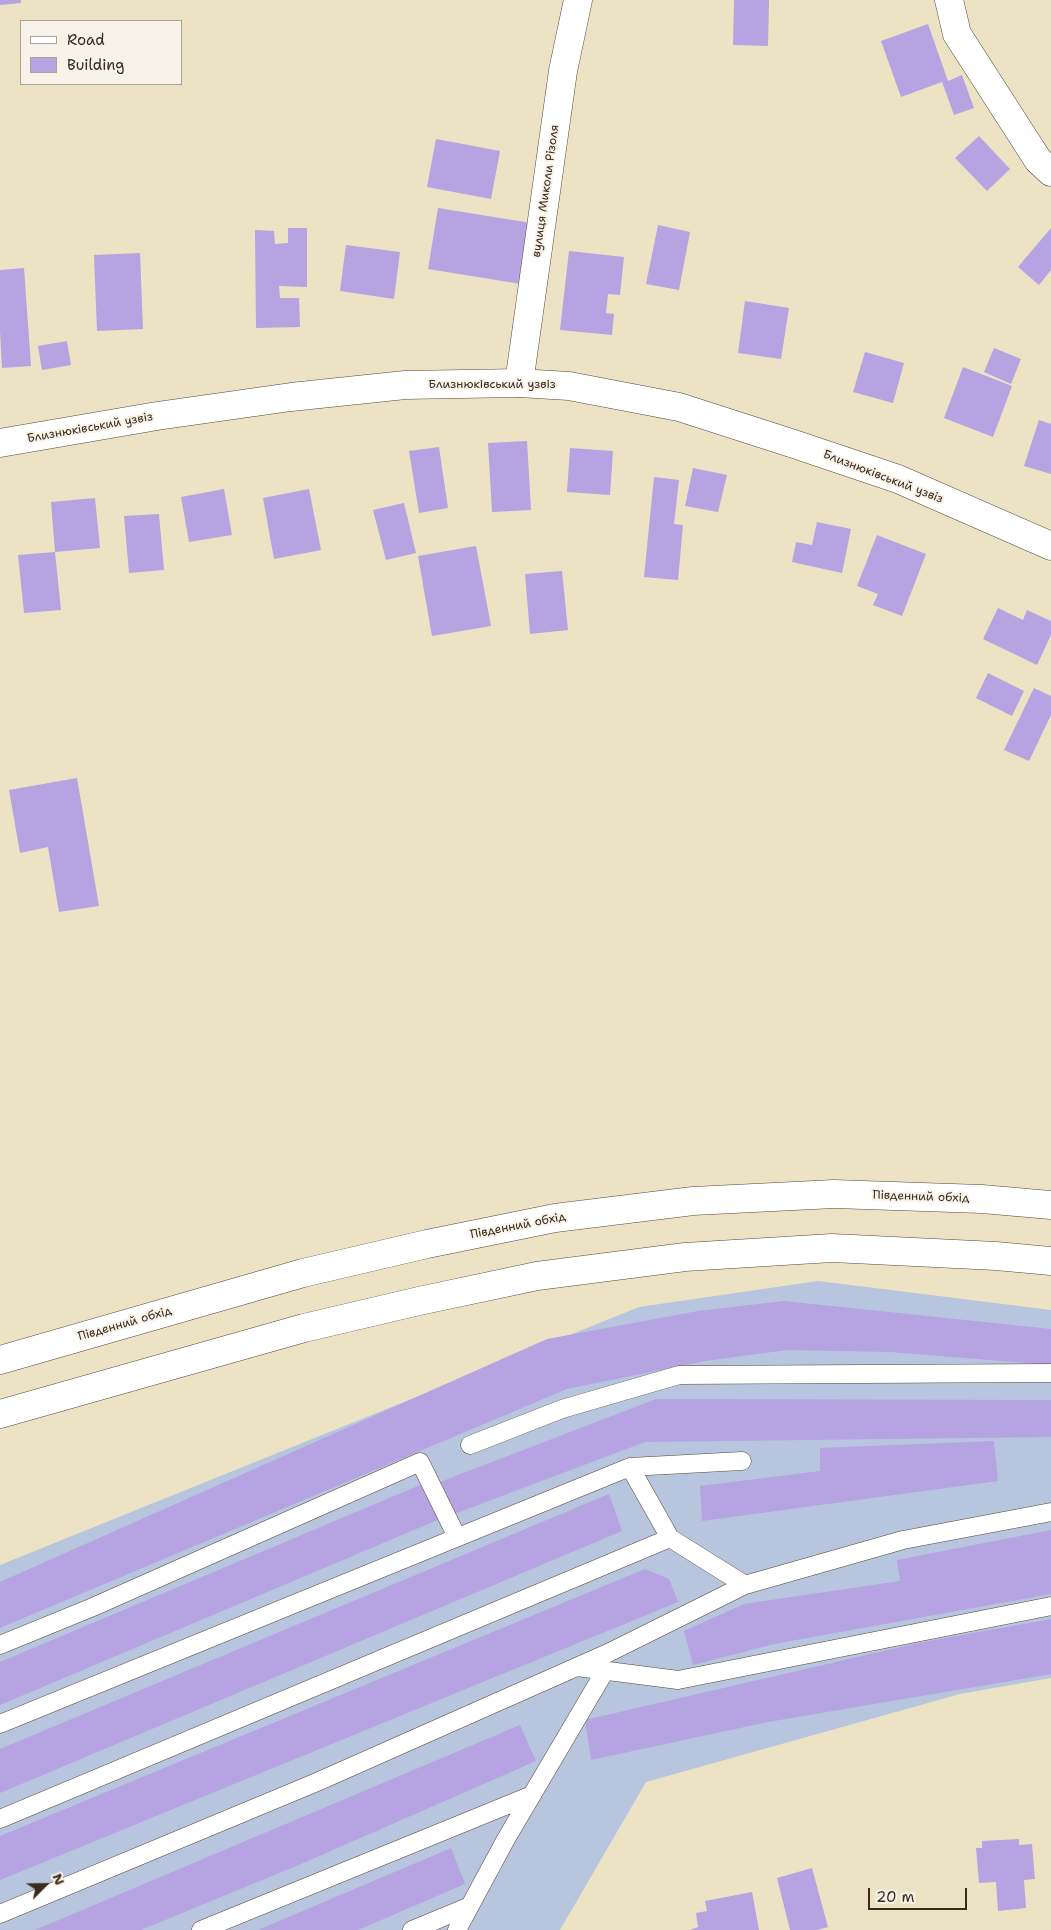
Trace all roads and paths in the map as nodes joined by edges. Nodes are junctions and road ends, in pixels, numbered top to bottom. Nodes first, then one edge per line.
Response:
1 (578, 0) edge
2 (949, 0) edge
3 (1051, 172) edge
4 (519, 383) junction
5 (0, 444) edge
6 (1051, 546) edge
7 (1051, 1205) edge
8 (1051, 1261) edge
9 (0, 1360) edge
10 (1051, 1373) edge
11 (0, 1414) edge
12 (470, 1445) dead end
13 (742, 1461) dead end
14 (630, 1467) junction
15 (1051, 1512) edge
16 (457, 1537) junction
17 (670, 1538) junction
18 (745, 1585) junction
19 (1051, 1606) edge
20 (0, 1645) edge
21 (576, 1667) junction
22 (605, 1671) junction
23 (0, 1724) edge
24 (532, 1795) junction
25 (0, 1819) edge
26 (470, 1906) junction
27 (0, 1914) edge
28 (201, 1930) edge
29 (412, 1930) edge
30 (457, 1930) edge

1 - 4 main road, вулиця Миколи Різоля
2 - 3 main road
4 - 5 main road, Близнюківський узвіз
4 - 6 main road, Близнюківський узвіз
7 - 9 main road, Південний обхід
8 - 11 main road
10 - 12 lane
13 - 14 lane
14 - 16 lane
14 - 17 lane
15 - 18 lane
16 - 20 lane
16 - 23 lane
17 - 18 lane
17 - 25 lane
18 - 21 lane
19 - 22 lane
21 - 22 lane
21 - 27 lane
22 - 24 lane
24 - 26 lane
24 - 28 lane
26 - 29 lane
26 - 30 lane

